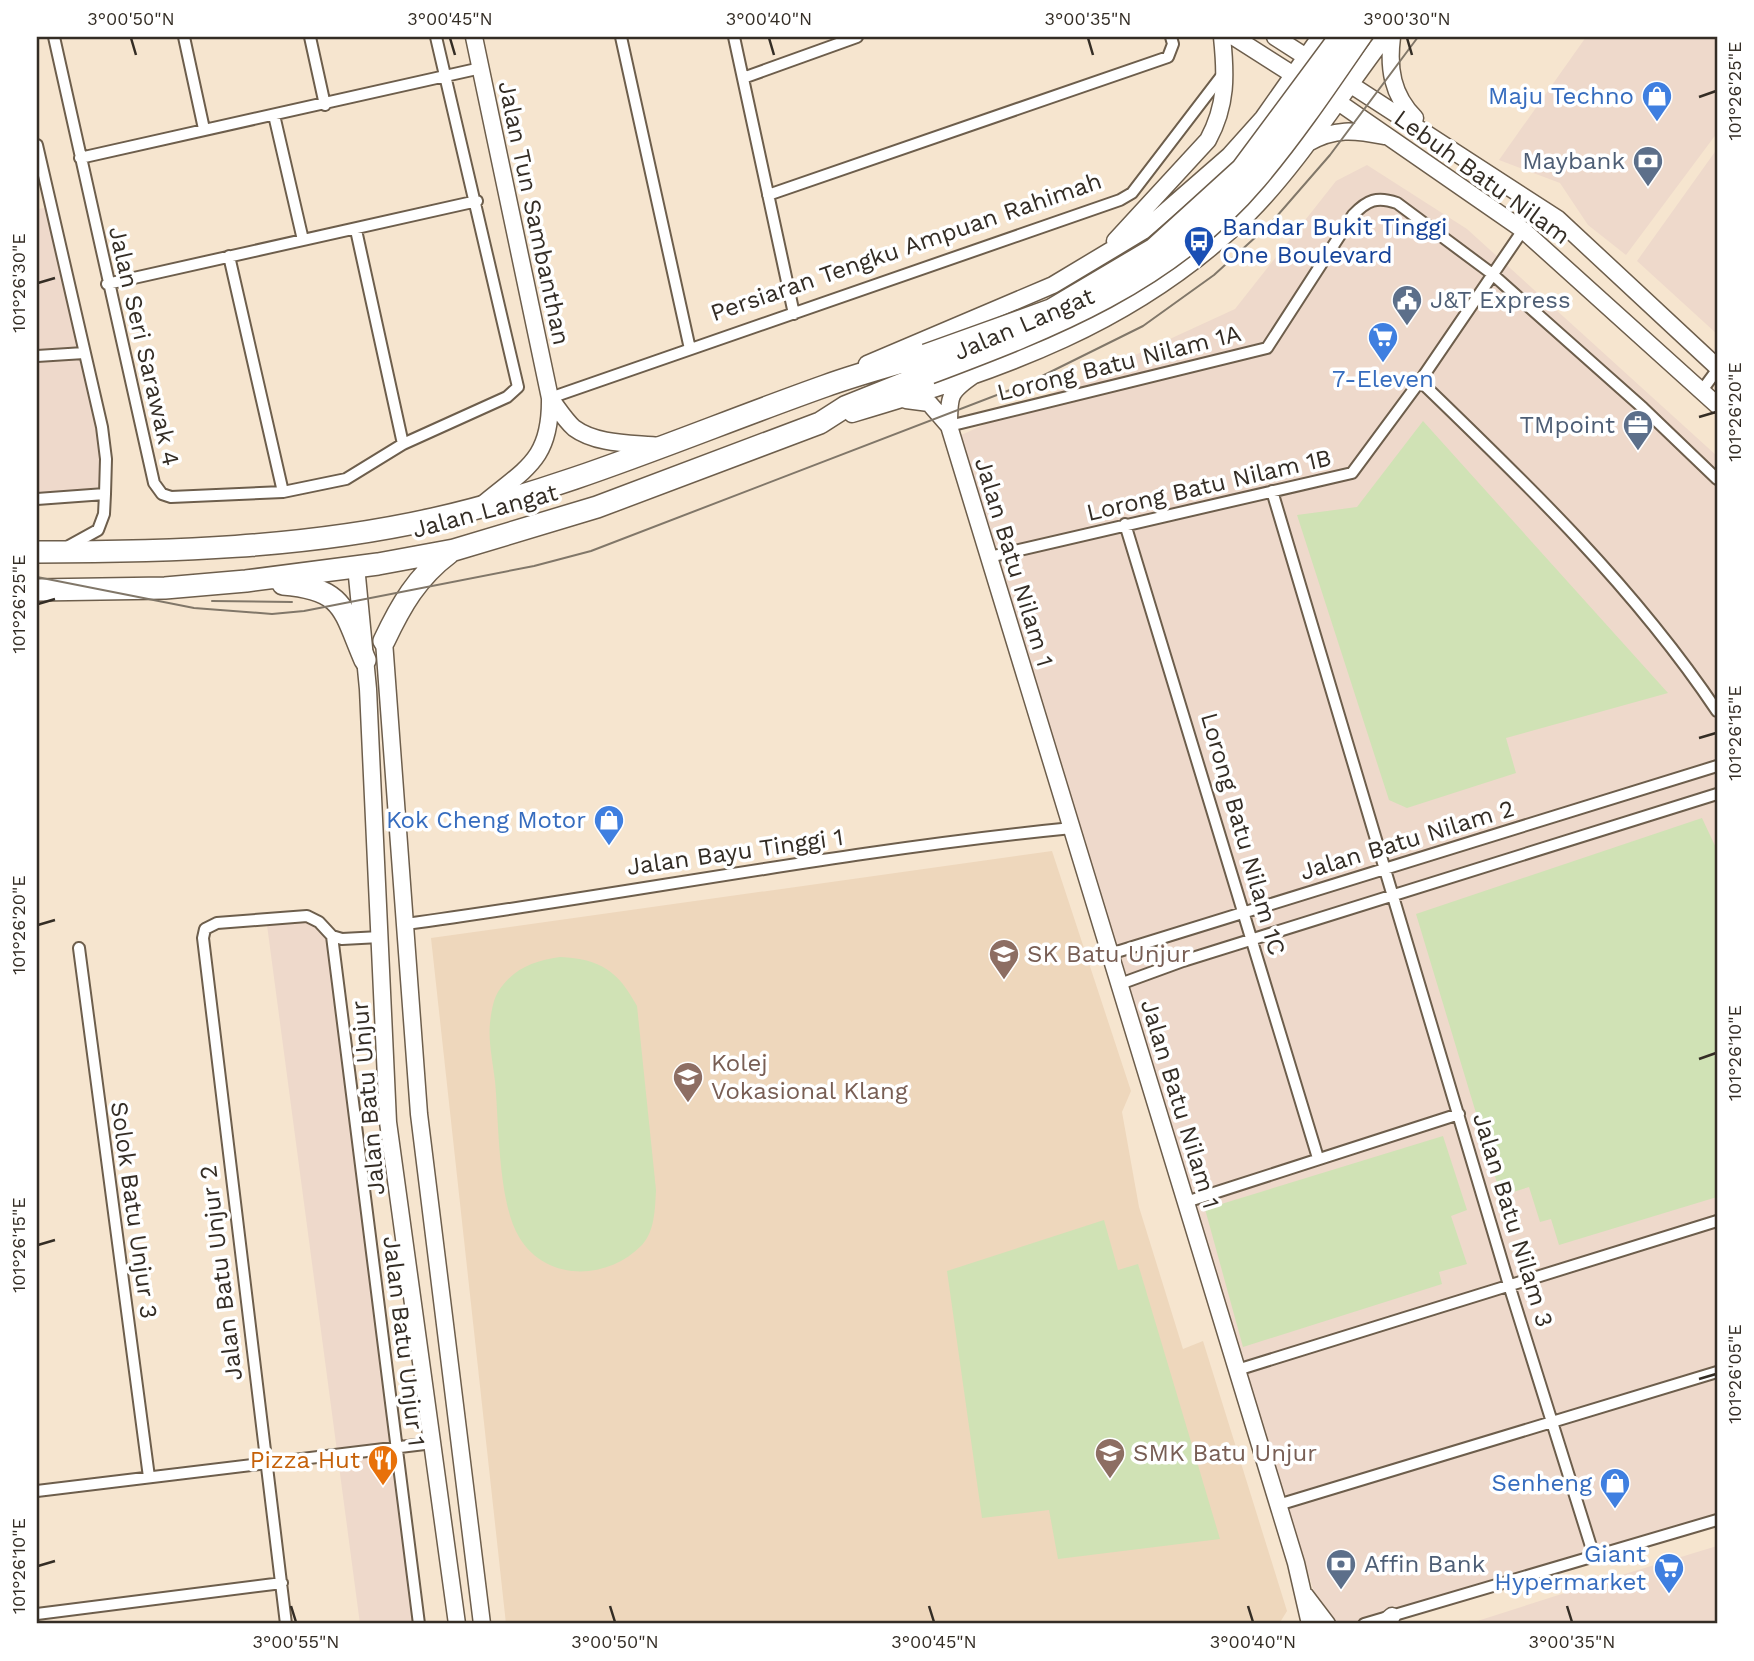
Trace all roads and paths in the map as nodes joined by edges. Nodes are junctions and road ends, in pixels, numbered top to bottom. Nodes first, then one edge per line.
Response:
1 (54, 37) edge
2 (184, 37) edge
3 (310, 37) edge
4 (436, 37) edge
5 (474, 37) edge
6 (621, 37) edge
7 (734, 37) edge
8 (857, 37) edge
9 (1171, 37) edge
10 (1222, 37) edge
11 (1234, 37) edge
12 (1275, 37) edge
13 (1320, 37) edge
14 (1340, 37) edge
15 (1360, 37) edge
16 (1385, 37) edge
17 (1392, 37) edge
18 (1306, 57) junction
19 (481, 68) junction
20 (1225, 71) junction
21 (1293, 75) junction
22 (445, 77) junction
23 (743, 78) junction
24 (1349, 83) junction
25 (1336, 100) junction
26 (326, 105) junction
27 (274, 116) junction
28 (204, 129) junction
29 (1390, 137) junction
30 (1434, 137) junction
31 (37, 145) edge
32 (1303, 146) junction
33 (1229, 156) junction
34 (80, 158) junction
35 (1269, 188) junction
36 (768, 195) junction
37 (477, 201) junction
38 (50, 202) junction
39 (37, 203) edge
40 (356, 230) junction
41 (1522, 230) junction
42 (303, 240) junction
43 (229, 256) junction
44 (1096, 260) junction
45 (1492, 273) junction
46 (107, 284) junction
47 (794, 314) junction
48 (690, 349) junction
49 (84, 353) junction
50 (37, 355) edge
51 (928, 364) junction
52 (1717, 369) edge
53 (974, 375) junction
54 (1420, 381) junction
55 (828, 385) junction
56 (1703, 389) junction
57 (550, 398) junction
58 (896, 400) junction
59 (1717, 405) edge
60 (820, 423) junction
61 (949, 426) junction
62 (403, 444) junction
63 (661, 446) junction
64 (1717, 479) edge
65 (1272, 491) junction
66 (283, 492) junction
67 (105, 494) junction
68 (37, 499) edge
69 (480, 506) junction
70 (1125, 524) junction
71 (353, 534) junction
72 (454, 550) junction
73 (45, 552) edge
74 (989, 556) junction
75 (356, 566) junction
76 (246, 581) junction
77 (37, 590) edge
78 (384, 641) joint
79 (365, 660) junction
80 (1717, 711) edge
81 (1717, 766) edge
82 (1717, 794) edge
83 (1072, 828) junction
84 (1385, 868) junction
85 (1394, 896) junction
86 (1243, 913) junction
87 (406, 923) junction
88 (332, 936) junction
89 (380, 937) junction
90 (1252, 940) junction
91 (79, 948) dead end
92 (1110, 954) junction
93 (1119, 984) junction
94 (1459, 1114) junction
95 (1318, 1158) junction
96 (1186, 1202) junction
97 (1717, 1221) edge
98 (1509, 1285) junction
99 (1237, 1370) junction
100 (1717, 1372) edge
101 (456, 1413) junction
102 (1552, 1422) junction
103 (433, 1443) junction
104 (396, 1447) junction
105 (265, 1463) junction
106 (149, 1477) junction
107 (37, 1491) edge
108 (1278, 1505) junction
109 (1717, 1520) edge
110 (1594, 1556) junction
111 (282, 1583) junction
112 (1305, 1595) junction
113 (37, 1614) edge
114 (1388, 1620) edge
115 (286, 1624) edge
116 (419, 1624) edge
117 (457, 1624) edge
118 (482, 1624) edge
119 (1310, 1624) edge
120 (1327, 1624) edge
121 (1364, 1624) edge

1 - 34 street, Jalan Seri Sarawak 4
2 - 28 street
3 - 26 street
4 - 22 street
5 - 19 main road, Jalan Tun Sambanthan
6 - 48 street
7 - 23 street
8 - 23 street
9 - 36 street
10 - 20 main road
11 - 21 main road, Lebuh Batu Nilam
12 - 18 main road, Lebuh Batu Nilam
13 - 18 main road, Jalan Langat
14 - 51 highway, Jalan Langat, bridge
15 - 51 highway, Jalan Langat, bridge
16 - 24 main road, Jalan Langat
17 - 30 main road
18 - 21 main road, Jalan Langat
18 - 24 main road, Lebuh Batu Nilam
19 - 22 street
19 - 57 main road, Jalan Tun Sambanthan
20 - 44 main road
20 - 47 street, Persiaran Tengku Ampuan Rahimah
21 - 25 main road, Lebuh Batu Nilam
21 - 33 main road, Jalan Langat
22 - 26 street
22 - 37 street
23 - 36 street
24 - 25 main road, Jalan Langat
24 - 30 main road, Lebuh Batu Nilam
25 - 29 main road, Lebuh Batu Nilam
25 - 32 main road, Jalan Langat
26 - 27 street
27 - 28 street
27 - 42 street
28 - 34 street
29 - 32 main road
29 - 41 main road, Lebuh Batu Nilam
30 - 52 main road, Lebuh Batu Nilam
31 - 38 street
32 - 35 main road, Jalan Langat
33 - 35 main road
33 - 44 main road, Jalan Langat
34 - 46 street, Jalan Seri Sarawak 4
35 - 53 main road, Jalan Langat
36 - 47 street
37 - 40 street
37 - 62 street, Jalan Seri Sarawak 4
38 - 39 street
38 - 49 street
40 - 42 street
40 - 62 street
41 - 45 street, Lorong Batu Nilam 1B
41 - 56 main road, Lebuh Batu Nilam
42 - 43 street
43 - 46 street
43 - 66 street
44 - 55 main road, Jalan Langat
45 - 54 street, Lorong Batu Nilam 1B
45 - 61 street, Lorong Batu Nilam 1A
45 - 64 street
46 - 66 street, Jalan Seri Sarawak 4
47 - 48 street, Persiaran Tengku Ampuan Rahimah
48 - 57 street, Persiaran Tengku Ampuan Rahimah
49 - 50 street
49 - 67 street
51 - 55 highway, Jalan Langat
51 - 60 highway, Jalan Langat
52 - 56 street
53 - 58 main road, Jalan Langat
53 - 61 main road
54 - 65 street, Lorong Batu Nilam 1B
54 - 80 street
55 - 63 highway, Jalan Langat
56 - 59 main road, Lebuh Batu Nilam
57 - 63 main road, Jalan Tun Sambanthan
57 - 69 main road, Jalan Tun Sambanthan
58 - 60 main road, Jalan Langat
58 - 61 main road
60 - 72 highway, Jalan Langat
61 - 74 main road, Jalan Batu Nilam 1
62 - 66 street, Jalan Seri Sarawak 4
63 - 69 highway
65 - 70 street, Lorong Batu Nilam 1B
65 - 84 street, Jalan Batu Nilam 3
67 - 68 street
67 - 73 street
69 - 71 highway
70 - 74 street, Lorong Batu Nilam 1B
70 - 86 street, Lorong Batu Nilam 1C
71 - 73 highway
71 - 75 highway
72 - 75 highway, Jalan Langat
72 - 78 highway
74 - 83 main road, Jalan Batu Nilam 1
75 - 76 highway
75 - 79 main road, Jalan Batu Unjur
76 - 77 highway
76 - 79 highway
78 - 87 main road, Jalan Batu Unjur
79 - 89 main road, Jalan Batu Unjur
81 - 84 street, Jalan Batu Nilam 2
82 - 85 street, Jalan Batu Nilam 2
83 - 87 street, Jalan Bayu Tinggi 1
83 - 92 main road, Jalan Batu Nilam 1
84 - 85 street, Jalan Batu Nilam 3
84 - 86 street, Jalan Batu Nilam 2
85 - 90 street, Jalan Batu Nilam 2
85 - 94 street, Jalan Batu Nilam 3
86 - 90 street, Lorong Batu Nilam 1C
86 - 92 street, Jalan Batu Nilam 2
87 - 101 main road, Jalan Batu Unjur
88 - 89 street
88 - 104 street, Jalan Batu Unjur 1
88 - 105 street, Jalan Batu Unjur 2
89 - 103 main road, Jalan Batu Unjur
90 - 93 street, Jalan Batu Nilam 2
90 - 95 street, Lorong Batu Nilam 1C
91 - 106 street, Solok Batu Unjur 3
92 - 93 main road, Jalan Batu Nilam 1
93 - 96 main road, Jalan Batu Nilam 1
94 - 95 street
94 - 98 street, Jalan Batu Nilam 3
95 - 96 street
96 - 99 main road, Jalan Batu Nilam 1
97 - 98 street
98 - 99 street
98 - 102 street, Jalan Batu Nilam 3
99 - 108 main road, Jalan Batu Nilam 1
100 - 102 street
101 - 103 main road
101 - 118 main road, Jalan Batu Unjur
102 - 108 street
102 - 110 street, Jalan Batu Nilam 3
103 - 104 street
103 - 117 main road, Jalan Batu Unjur
104 - 105 street
104 - 116 street, Jalan Batu Unjur 1
105 - 106 street
105 - 111 street, Jalan Batu Unjur 2
106 - 107 street
108 - 112 main road, Jalan Batu Nilam 1
109 - 110 street
110 - 114 street
111 - 113 street
111 - 115 street, Jalan Batu Unjur 2
112 - 119 main road, Jalan Batu Nilam 1
112 - 120 main road, Jalan Batu Nilam 1
114 - 121 street

